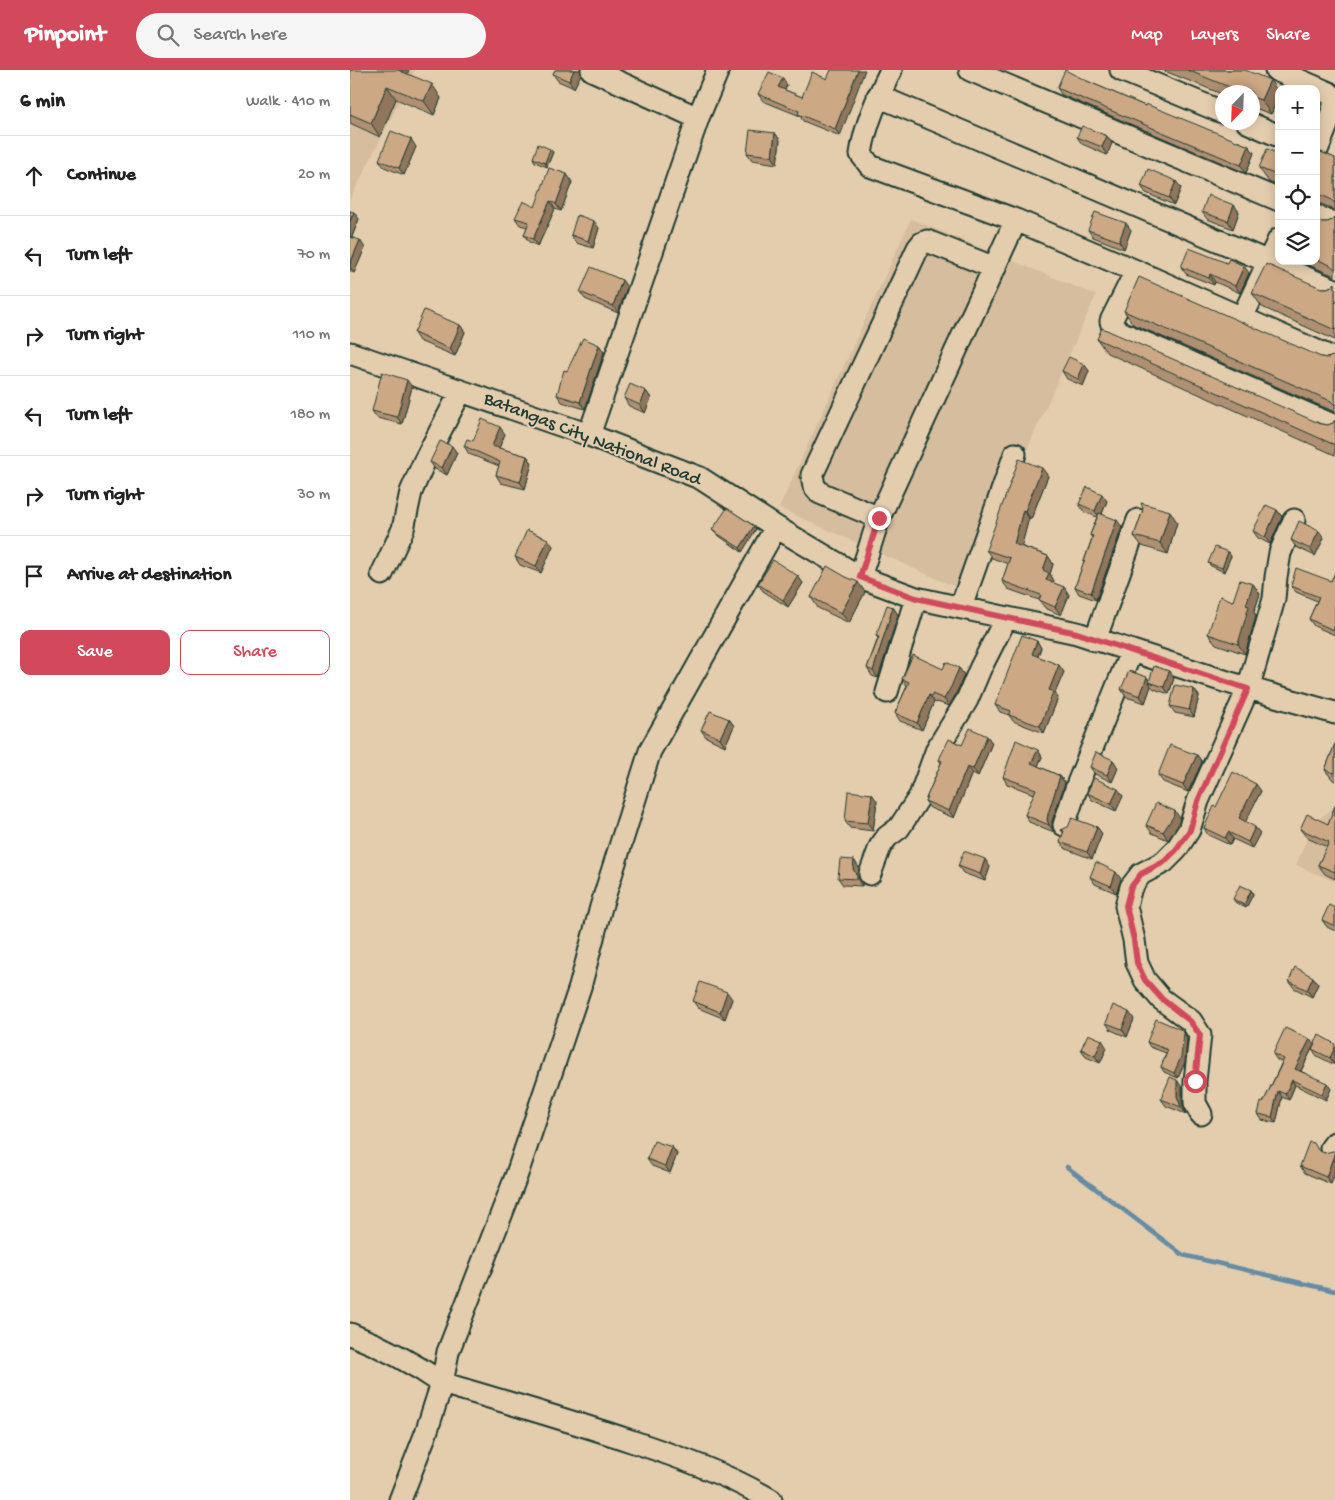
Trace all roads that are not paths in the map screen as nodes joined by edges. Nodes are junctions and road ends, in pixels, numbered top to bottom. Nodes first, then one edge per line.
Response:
1 (592, 70) edge
2 (718, 70) edge
3 (891, 70) edge
4 (970, 70) edge
5 (1122, 70) edge
6 (1276, 70) edge
7 (878, 96) junction
8 (1215, 109) edge
9 (698, 118) junction
10 (1260, 127) edge
11 (1275, 134) edge
12 (1321, 154) edge
13 (1275, 198) edge
14 (1320, 218) edge
15 (1016, 220) junction
16 (1335, 224) edge
17 (1275, 248) edge
18 (1269, 261) junction
19 (995, 268) junction
20 (1136, 271) junction
21 (1335, 290) edge
22 (1242, 318) junction
23 (350, 353) edge
24 (1335, 359) edge
25 (461, 391) junction
26 (1335, 426) edge
27 (589, 435) junction
28 (1015, 454) dead end
29 (879, 518) junction
30 (1138, 520) edge
31 (1294, 520) dead end
32 (776, 527) junction
33 (382, 574) dead end
34 (860, 577) junction
35 (916, 598) junction
36 (961, 607) junction
37 (1006, 618) junction
38 (1096, 640) junction
39 (1131, 652) junction
40 (1248, 689) junction
41 (887, 692) dead end
42 (1335, 713) edge
43 (1064, 825) dead end
44 (870, 874) dead end
45 (1201, 1114) dead end
46 (350, 1334) edge
47 (442, 1383) junction
48 (400, 1500) edge
49 (771, 1500) edge

1 - 9 street
2 - 9 street
3 - 7 street
4 - 13 street
5 - 8 street
6 - 12 street
7 - 15 street
7 - 18 street
9 - 27 street
10 - 11 street
14 - 16 street
15 - 19 street
15 - 20 street
17 - 18 street
18 - 21 street
18 - 22 street
19 - 29 street
19 - 29 street
20 - 22 street
20 - 26 street
22 - 24 street
23 - 25 street, Batangas City National Road
25 - 27 street, Batangas City National Road
25 - 33 street
27 - 32 street, Batangas City National Road
28 - 36 street
29 - 34 street
30 - 38 street
31 - 40 street
32 - 34 street, Batangas City National Road
32 - 47 street
34 - 35 street, Batangas City National Road
35 - 36 street, Batangas City National Road
35 - 41 street
36 - 37 street, Batangas City National Road
37 - 38 street, Batangas City National Road
37 - 44 street
38 - 39 street, Batangas City National Road
39 - 40 street, Batangas City National Road
39 - 43 street
40 - 42 street, Batangas City National Road
40 - 45 street
46 - 47 street
47 - 48 street
47 - 49 street

